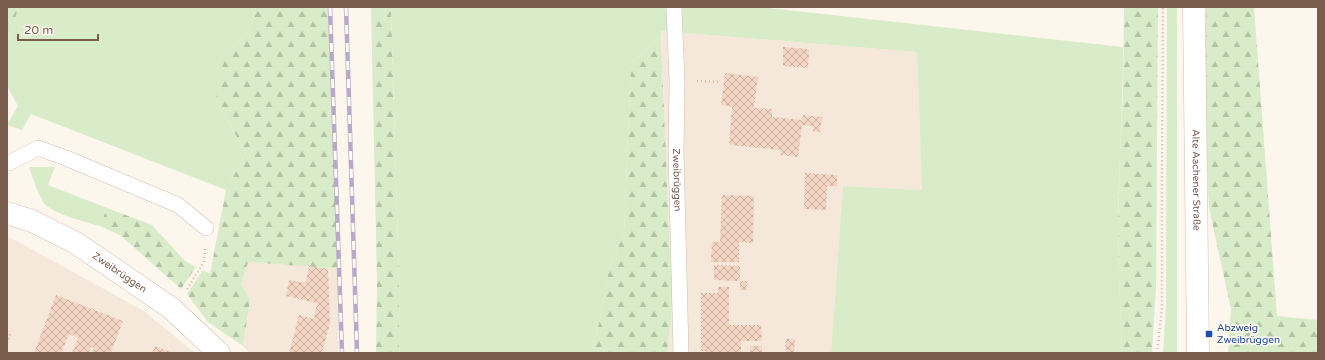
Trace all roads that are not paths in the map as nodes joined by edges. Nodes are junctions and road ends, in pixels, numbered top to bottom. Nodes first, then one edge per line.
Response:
1 (1194, 7) edge
2 (674, 8) edge
3 (9, 163) dead end
4 (7, 213) edge
5 (206, 228) road end
6 (219, 353) edge
7 (681, 353) edge
8 (1198, 353) edge

1 - 8 main road, Alte Aachener Straße
2 - 7 lane, Zweibrüggen
3 - 5 lane
4 - 6 main road, Zweibrüggen

